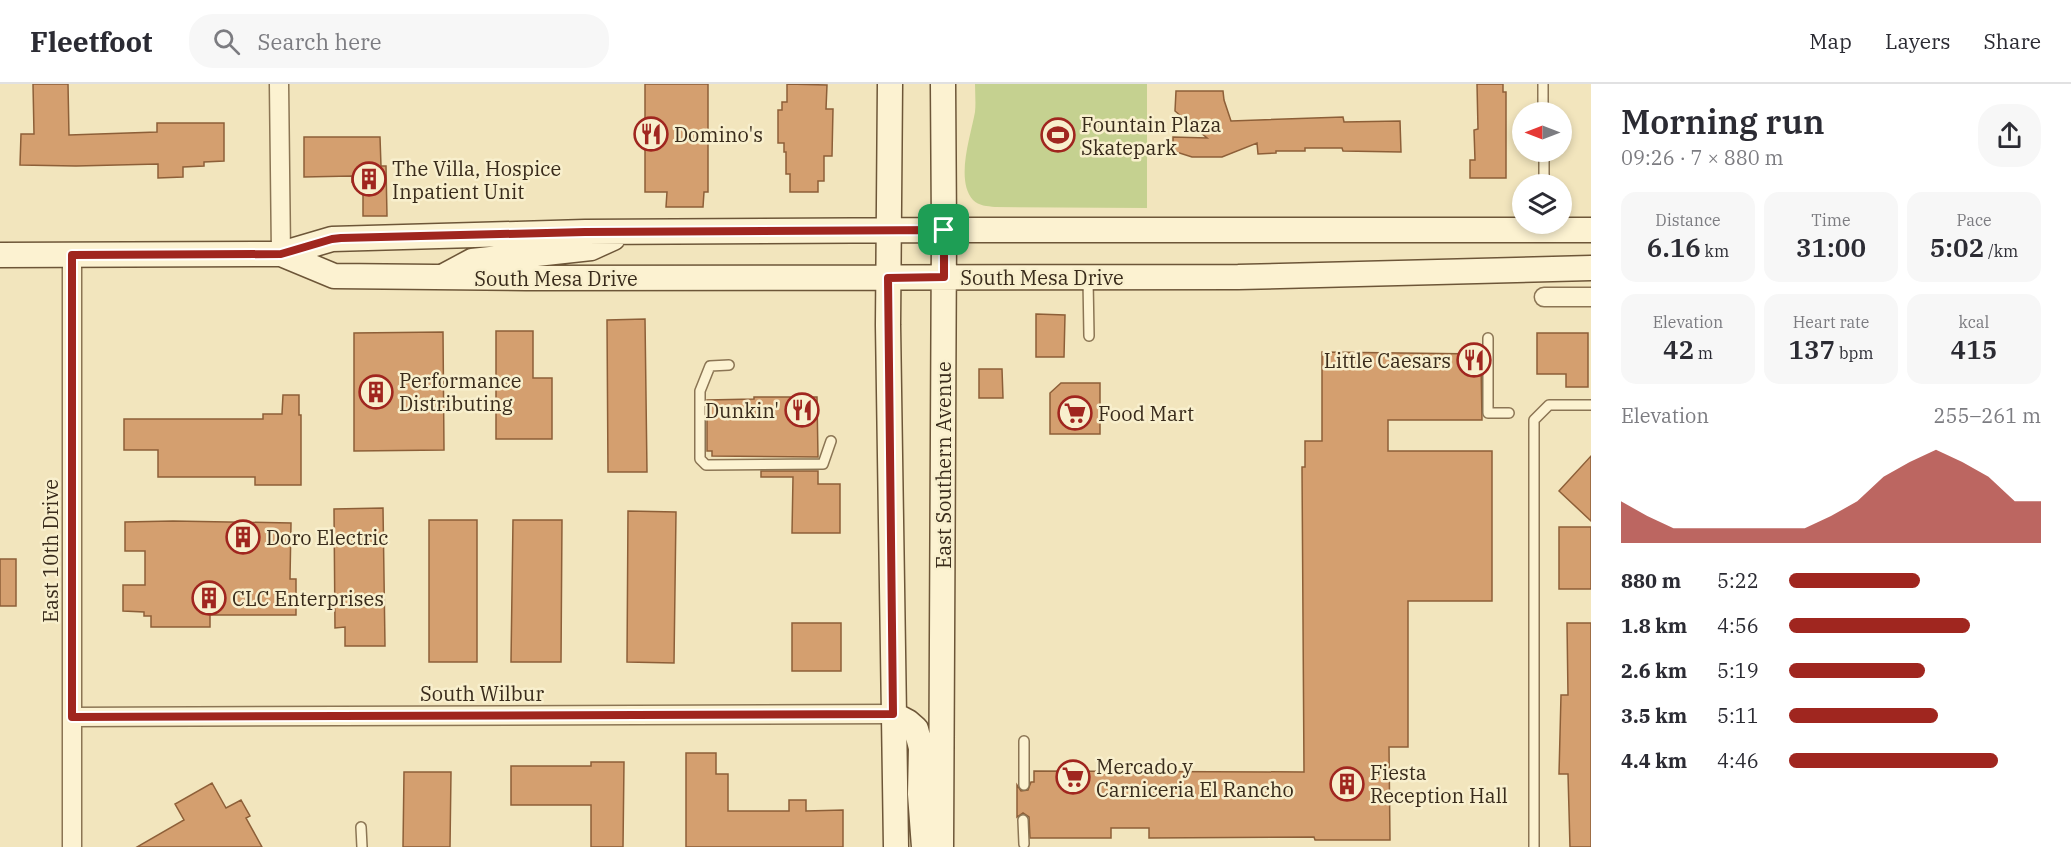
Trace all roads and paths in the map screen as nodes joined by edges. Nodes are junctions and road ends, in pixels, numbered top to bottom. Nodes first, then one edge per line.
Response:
1 (279, 84) edge
2 (890, 84) edge
3 (943, 84) edge
4 (1543, 84) edge
5 (1543, 102) edge
6 (944, 230) junction
7 (888, 231) junction
8 (1591, 231) edge
9 (628, 232) junction
10 (281, 254) junction
11 (0, 255) edge
12 (72, 255) junction
13 (1591, 268) edge
14 (442, 277) junction
15 (944, 277) junction
16 (1088, 277) junction
17 (888, 278) junction
18 (1544, 297) dead end
19 (1591, 297) edge
20 (1089, 336) dead end
21 (1488, 338) dead end
22 (729, 366) dead end
23 (1591, 405) edge
24 (1509, 413) dead end
25 (831, 441) dead end
26 (893, 714) junction
27 (72, 717) junction
28 (1024, 741) dead end
29 (1024, 785) dead end
30 (1023, 820) dead end
31 (361, 827) dead end
32 (1024, 843) dead end
33 (72, 847) edge
34 (362, 847) edge
35 (896, 847) edge
36 (924, 847) edge
37 (941, 847) edge
38 (1534, 847) edge

1 - 10 street
2 - 7 main road
3 - 6 main road, East Southern Avenue
4 - 5 lane
6 - 7 main road, South Mesa Drive
6 - 8 main road, South Mesa Drive
6 - 15 main road, East Southern Avenue
7 - 9 main road, South Mesa Drive
7 - 17 main road
9 - 10 main road, South Mesa Drive
9 - 14 main road
10 - 12 main road, South Mesa Drive
10 - 14 main road, South Mesa Drive
11 - 12 main road, South Mesa Drive
12 - 27 street, East 10th Drive
13 - 16 main road, South Mesa Drive
14 - 17 main road, South Mesa Drive
15 - 16 main road, South Mesa Drive
15 - 17 main road, South Mesa Drive
15 - 37 main road, East Southern Avenue
16 - 20 lane
17 - 26 main road
18 - 19 street
21 - 24 lane
22 - 25 lane
23 - 38 lane
26 - 27 street, South Wilbur
26 - 35 main road
26 - 36 main road
27 - 33 street, East 10th Drive
28 - 29 lane
30 - 32 lane
31 - 34 lane

